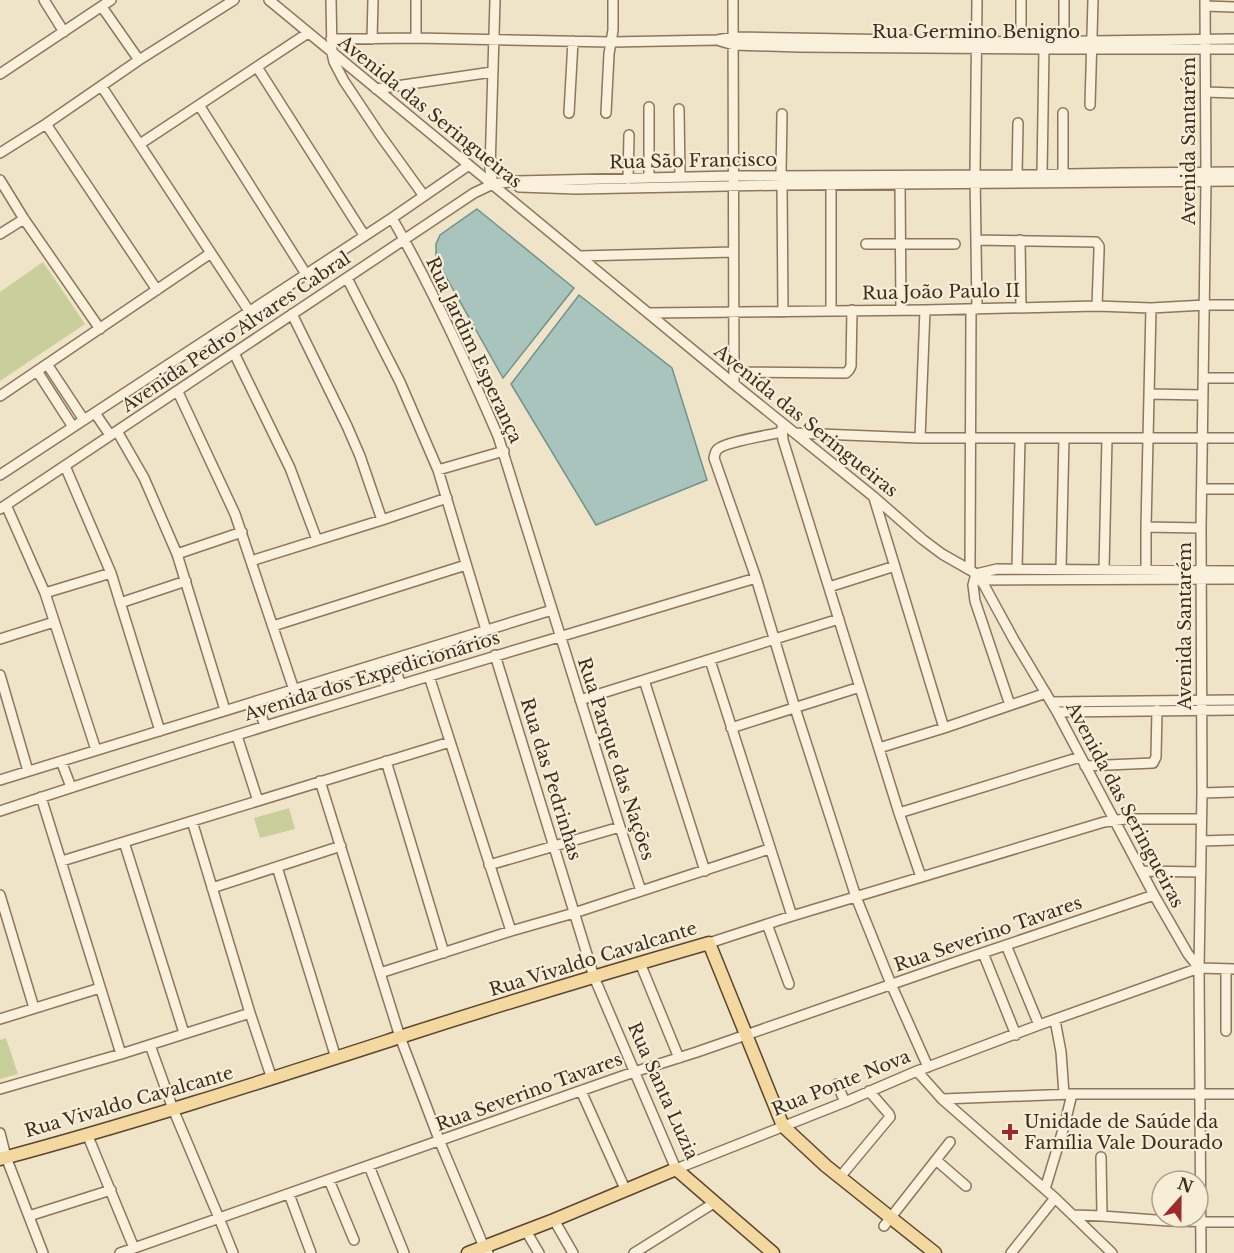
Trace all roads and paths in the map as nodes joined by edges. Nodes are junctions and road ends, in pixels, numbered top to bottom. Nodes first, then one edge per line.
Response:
1 (44, 0) edge
2 (111, 0) edge
3 (234, 0) edge
4 (269, 0) edge
5 (330, 0) edge
6 (373, 0) edge
7 (416, 0) edge
8 (495, 0) edge
9 (613, 0) edge
10 (733, 0) edge
11 (977, 0) edge
12 (1021, 0) edge
13 (1065, 0) edge
14 (1093, 0) edge
15 (1205, 3) edge
16 (102, 7) junction
17 (1234, 7) edge
18 (64, 32) junction
19 (308, 33) junction
20 (416, 38) junction
21 (331, 39) junction
22 (372, 39) junction
23 (1234, 39) edge
24 (493, 40) junction
25 (573, 41) junction
26 (734, 41) junction
27 (1064, 41) junction
28 (612, 42) junction
29 (1021, 42) junction
30 (1205, 43) junction
31 (976, 45) junction
32 (1092, 45) junction
33 (1044, 49) junction
34 (1234, 49) edge
35 (332, 53) junction
36 (139, 60) junction
37 (257, 67) junction
38 (492, 72) junction
39 (0, 74) edge
40 (102, 87) junction
41 (376, 89) junction
42 (1206, 92) junction
43 (1234, 93) edge
44 (199, 105) junction
45 (1090, 105) dead end
46 (649, 107) dead end
47 (679, 109) dead end
48 (569, 113) dead end
49 (606, 113) dead end
50 (1063, 113) dead end
51 (782, 114) dead end
52 (1018, 123) dead end
53 (46, 124) junction
54 (629, 135) dead end
55 (140, 144) junction
56 (0, 153) edge
57 (469, 165) junction
58 (1234, 172) edge
59 (1063, 174) junction
60 (1017, 175) junction
61 (1042, 175) junction
62 (1206, 176) junction
63 (680, 177) junction
64 (649, 178) junction
65 (628, 179) junction
66 (975, 179) junction
67 (0, 180) edge
68 (782, 180) junction
69 (734, 181) junction
70 (1234, 181) edge
71 (493, 184) junction
72 (831, 184) junction
73 (900, 184) junction
74 (424, 196) junction
75 (392, 218) junction
76 (24, 219) junction
77 (0, 234) edge
78 (364, 235) junction
79 (404, 240) junction
80 (976, 240) junction
81 (1020, 240) junction
82 (902, 243) junction
83 (866, 244) dead end
84 (955, 244) dead end
85 (733, 252) junction
86 (211, 253) junction
87 (580, 256) junction
88 (306, 274) junction
89 (347, 278) junction
90 (157, 290) junction
91 (1205, 305) junction
92 (1234, 305) edge
93 (1097, 306) junction
94 (1021, 307) junction
95 (1151, 308) junction
96 (974, 309) junction
97 (831, 310) junction
98 (852, 310) junction
99 (902, 310) junction
100 (925, 310) junction
101 (249, 311) junction
102 (734, 311) junction
103 (783, 312) junction
104 (648, 313) junction
105 (292, 314) junction
106 (99, 328) junction
107 (234, 353) junction
108 (47, 364) junction
109 (37, 371) junction
110 (734, 372) junction
111 (1204, 378) junction
112 (1234, 378) edge
113 (734, 384) junction
114 (178, 392) junction
115 (1149, 394) junction
116 (1203, 395) junction
117 (0, 396) edge
118 (95, 413) junction
119 (84, 420) junction
120 (73, 427) junction
121 (782, 428) junction
122 (114, 433) junction
123 (795, 433) junction
124 (920, 438) junction
125 (971, 438) junction
126 (1020, 438) junction
127 (1064, 438) junction
128 (1107, 438) junction
129 (1148, 438) junction
130 (1203, 438) junction
131 (1234, 438) edge
132 (504, 452) junction
133 (65, 466) junction
134 (438, 470) junction
135 (0, 475) edge
136 (1203, 489) junction
137 (1234, 489) edge
138 (447, 498) junction
139 (874, 498) junction
140 (3, 507) edge
141 (382, 520) junction
142 (903, 523) junction
143 (1146, 526) junction
144 (1202, 528) junction
145 (884, 531) junction
146 (242, 532) junction
147 (317, 540) junction
148 (177, 554) junction
149 (251, 561) junction
150 (466, 565) junction
151 (895, 566) junction
152 (1017, 569) junction
153 (1061, 569) junction
154 (1104, 569) junction
155 (1146, 569) junction
156 (1234, 571) edge
157 (111, 573) junction
158 (1201, 575) junction
159 (975, 576) junction
160 (756, 578) junction
161 (1234, 579) edge
162 (186, 581) junction
163 (829, 587) junction
164 (45, 593) junction
165 (120, 603) junction
166 (552, 609) junction
167 (839, 619) junction
168 (54, 622) junction
169 (273, 626) junction
170 (486, 630) junction
171 (560, 637) junction
172 (0, 639) edge
173 (775, 639) junction
174 (495, 655) junction
175 (392, 660) junction
176 (710, 660) junction
177 (0, 675) edge
178 (429, 676) junction
179 (644, 680) junction
180 (401, 685) junction
181 (860, 687) junction
182 (294, 690) junction
183 (1046, 693) junction
184 (580, 700) junction
185 (1201, 700) junction
186 (1234, 700) edge
187 (256, 701) junction
188 (1051, 702) junction
189 (1010, 705) junction
190 (1136, 706) junction
191 (795, 708) junction
192 (225, 710) junction
193 (1157, 710) junction
194 (1201, 710) junction
195 (1234, 710) edge
196 (1057, 712) junction
197 (265, 726) junction
198 (731, 728) junction
199 (945, 728) junction
200 (160, 731) junction
201 (237, 736) junction
202 (450, 742) junction
203 (879, 748) junction
204 (96, 750) junction
205 (61, 761) junction
206 (386, 761) junction
207 (1082, 762) junction
208 (28, 771) junction
209 (0, 780) edge
210 (320, 782) junction
211 (71, 787) junction
212 (1234, 792) edge
213 (1202, 793) junction
214 (41, 797) junction
215 (258, 801) junction
216 (0, 811) edge
217 (899, 813) junction
218 (1201, 819) junction
219 (1114, 820) junction
220 (192, 821) junction
221 (620, 827) junction
222 (1234, 840) edge
223 (1201, 841) junction
224 (124, 842) junction
225 (341, 846) junction
226 (554, 846) junction
227 (770, 849) junction
228 (62, 861) junction
229 (489, 865) junction
230 (276, 867) junction
231 (705, 871) junction
232 (1142, 871) junction
233 (1200, 872) junction
234 (921, 877) junction
235 (212, 888) junction
236 (641, 891) junction
237 (0, 894) edge
238 (1154, 895) junction
239 (856, 897) junction
240 (574, 913) junction
241 (792, 916) junction
242 (767, 924) junction
243 (511, 931) junction
244 (709, 943) junction
245 (1006, 945) junction
246 (444, 952) junction
247 (984, 953) junction
248 (640, 963) junction
249 (1199, 968) junction
250 (1230, 969) edge
251 (380, 973) junction
252 (594, 977) junction
253 (789, 984) dead end
254 (891, 984) junction
255 (100, 988) junction
256 (34, 1008) junction
257 (250, 1013) junction
258 (0, 1019) edge
259 (1055, 1020) junction
260 (1039, 1025) junction
261 (1226, 1031) dead end
262 (184, 1033) junction
263 (746, 1034) junction
264 (1016, 1035) junction
265 (400, 1037) junction
266 (150, 1045) junction
267 (122, 1054) junction
268 (336, 1058) junction
269 (679, 1058) junction
270 (928, 1067) junction
271 (917, 1071) junction
272 (634, 1072) junction
273 (272, 1079) junction
274 (837, 1084) dead end
275 (0, 1089) edge
276 (581, 1091) junction
277 (869, 1091) junction
278 (1199, 1093) junction
279 (1068, 1094) junction
280 (1234, 1094) edge
281 (942, 1099) junction
282 (845, 1102) junction
283 (172, 1109) junction
284 (783, 1126) junction
285 (0, 1134) edge
286 (87, 1134) junction
287 (440, 1142) junction
288 (950, 1142) dead end
289 (1101, 1157) dead end
290 (3, 1158) edge
291 (936, 1160) junction
292 (369, 1166) junction
293 (676, 1169) junction
294 (1200, 1169) edge
295 (840, 1177) junction
296 (329, 1180) junction
297 (966, 1186) dead end
298 (1045, 1189) junction
299 (111, 1190) junction
300 (626, 1191) junction
301 (289, 1194) junction
302 (1055, 1198) junction
303 (714, 1203) junction
304 (1074, 1215) junction
305 (30, 1216) junction
306 (1102, 1216) junction
307 (219, 1218) junction
308 (1150, 1219) edge
309 (555, 1220) junction
310 (888, 1222) junction
311 (1210, 1222) edge
312 (1234, 1222) edge
313 (1201, 1229) edge
314 (526, 1231) junction
315 (354, 1240) dead end
316 (134, 1248) junction
317 (486, 1250) edge
318 (43, 1253) edge
319 (120, 1253) edge
320 (233, 1253) edge
321 (311, 1253) edge
322 (404, 1253) edge
323 (468, 1253) edge
324 (539, 1253) edge
325 (573, 1253) edge
326 (634, 1253) edge
327 (773, 1253) edge
328 (935, 1253) edge
329 (1011, 1253) edge
330 (1112, 1253) edge
331 (1201, 1253) edge

1 - 18 street
2 - 16 street
3 - 36 street
4 - 19 street, Avenida das Seringueiras
5 - 21 street
6 - 22 street
7 - 20 street
8 - 24 street
9 - 28 street
10 - 26 street
11 - 31 street
12 - 29 street
13 - 27 street
14 - 32 street
15 - 17 street
15 - 30 street, Avenida Santarém
16 - 18 street
16 - 36 street
18 - 39 street
19 - 35 street, Avenida das Seringueiras
19 - 37 street
20 - 22 street, Rua Germino Benigno
20 - 24 street, Rua Germino Benigno
21 - 22 street, Rua Germino Benigno
21 - 35 street
23 - 30 street, Rua Germino Benigno
24 - 25 street, Rua Germino Benigno
24 - 38 street
25 - 28 street, Rua Germino Benigno
25 - 48 street
26 - 28 street, Rua Germino Benigno
26 - 31 street, Rua Germino Benigno
26 - 69 street
27 - 29 street, Rua Germino Benigno
27 - 32 street, Rua Germino Benigno
28 - 49 street
29 - 31 street, Rua Germino Benigno
30 - 32 street, Rua Germino Benigno
30 - 34 street, Rua Germino Benigno
30 - 42 street, Avenida Santarém
31 - 33 street, Rua Germino Benigno
31 - 66 street
32 - 33 street, Rua Germino Benigno
32 - 45 street
33 - 61 street
35 - 41 street, Avenida das Seringueiras
35 - 74 street
36 - 40 street
37 - 44 street
37 - 78 street
38 - 41 street
38 - 71 street
40 - 53 street
40 - 55 street
41 - 57 street, Avenida das Seringueiras
42 - 43 street
42 - 62 street, Avenida Santarém
44 - 55 street
44 - 88 street
46 - 64 street
47 - 63 street
50 - 59 street
51 - 68 street
52 - 60 street
53 - 56 street
53 - 90 street
54 - 65 street
55 - 86 street
57 - 71 street, Avenida das Seringueiras
57 - 74 street, Avenida Pedro Alvares Cabral
58 - 62 street, Rua São Francisco
59 - 61 street, Rua São Francisco
59 - 62 street, Rua São Francisco
60 - 61 street, Rua São Francisco
60 - 66 street, Rua São Francisco
62 - 66 street, Rua São Francisco
62 - 70 street, Rua São Francisco
62 - 91 street, Avenida Santarém
63 - 64 street, Rua São Francisco
63 - 69 street, Rua São Francisco
64 - 65 street, Rua São Francisco
65 - 71 street, Rua São Francisco
66 - 68 street, Rua São Francisco
66 - 73 street, Rua São Francisco
66 - 80 street
67 - 76 street
68 - 69 street, Rua São Francisco
68 - 72 street, Rua São Francisco
68 - 103 street
69 - 71 street, Rua São Francisco
69 - 85 street
71 - 79 street, Avenida Pedro Alvares Cabral
71 - 87 street, Avenida das Seringueiras
72 - 73 street, Rua São Francisco
72 - 97 street
73 - 82 street
74 - 75 street, Avenida Pedro Alvares Cabral
75 - 78 street, Avenida Pedro Alvares Cabral
75 - 79 street, Rua Jardim Esperança
76 - 77 street
76 - 106 street
78 - 88 street, Avenida Pedro Alvares Cabral
79 - 89 street, Avenida Pedro Alvares Cabral
79 - 132 street, Rua Jardim Esperança
80 - 81 street
80 - 96 street
81 - 93 street
81 - 94 street
82 - 83 street
82 - 84 street
82 - 99 street
85 - 87 street
85 - 102 street
86 - 90 street
86 - 101 street
87 - 104 street, Avenida das Seringueiras
88 - 101 street, Avenida Pedro Alvares Cabral
89 - 105 street, Avenida Pedro Alvares Cabral
89 - 134 street
90 - 106 street
91 - 92 street, Rua João Paulo II
91 - 95 street, Rua João Paulo II
91 - 111 street, Avenida Santarém
93 - 94 street, Rua João Paulo II
93 - 95 street, Rua João Paulo II
94 - 96 street, Rua João Paulo II
95 - 115 street
96 - 100 street, Rua João Paulo II
96 - 125 street
97 - 98 street, Rua João Paulo II
97 - 103 street, Rua João Paulo II
98 - 99 street, Rua João Paulo II
98 - 110 street
99 - 100 street, Rua João Paulo II
100 - 124 street
101 - 118 street, Avenida Pedro Alvares Cabral
102 - 103 street, Rua João Paulo II
102 - 104 street, Rua João Paulo II
102 - 110 street
104 - 113 street, Avenida das Seringueiras
105 - 107 street, Avenida Pedro Alvares Cabral
105 - 141 street
106 - 108 street
107 - 114 street, Avenida Pedro Alvares Cabral
107 - 147 street
108 - 109 street
108 - 119 street
109 - 117 street
109 - 120 street
110 - 113 street
111 - 112 street
111 - 116 street, Avenida Santarém
113 - 121 street, Avenida das Seringueiras
114 - 122 street, Avenida Pedro Alvares Cabral
114 - 146 street
115 - 116 street
115 - 129 street
116 - 130 street, Avenida Santarém
118 - 119 street, Avenida Pedro Alvares Cabral
118 - 122 street
119 - 120 street, Avenida Pedro Alvares Cabral
120 - 135 street, Avenida Pedro Alvares Cabral
121 - 123 street, Avenida das Seringueiras
121 - 160 street
121 - 163 street
122 - 133 street, Avenida Pedro Alvares Cabral
122 - 148 street
123 - 124 street
123 - 139 street, Avenida das Seringueiras
124 - 125 street
125 - 126 street
125 - 159 street
126 - 127 street
126 - 152 street
127 - 128 street
127 - 153 street
128 - 129 street
128 - 154 street
129 - 130 street
129 - 143 street
130 - 131 street
130 - 136 street, Avenida Santarém
132 - 134 street
132 - 166 street, Rua Jardim Esperança
133 - 140 street, Avenida Pedro Alvares Cabral
133 - 157 street
134 - 138 street
136 - 137 street
136 - 144 street, Avenida Santarém
138 - 141 street
138 - 150 street
139 - 142 street, Avenida das Seringueiras
139 - 145 street
140 - 164 street
141 - 147 street
142 - 145 street
142 - 159 street, Avenida das Seringueiras
143 - 144 street
143 - 155 street
144 - 158 street, Avenida Santarém
145 - 151 street
146 - 148 street
146 - 149 street
147 - 149 street
148 - 162 street
149 - 169 street
150 - 169 street
150 - 170 street
151 - 163 street
151 - 199 street
152 - 153 street
152 - 159 street
153 - 154 street
154 - 155 street
155 - 158 street
156 - 158 street
157 - 164 street
157 - 165 street
158 - 159 street
158 - 161 street
158 - 185 street, Avenida Santarém
159 - 183 street, Avenida das Seringueiras
159 - 189 street
160 - 171 street, Avenida dos Expedicionários
160 - 173 street
162 - 165 street
162 - 192 street
163 - 167 street
164 - 168 street
165 - 200 street
166 - 170 street, Avenida dos Expedicionários
166 - 171 street, Rua Jardim Esperança
167 - 173 street
167 - 181 street
168 - 172 street
168 - 204 street
169 - 182 street
170 - 175 street, Avenida dos Expedicionários
171 - 174 street, Avenida dos Expedicionários
171 - 184 street, Rua Parque das Nações
173 - 176 street
173 - 191 street
174 - 178 street, Avenida dos Expedicionários
174 - 226 street, Rua das Pedrinhas
175 - 180 street
175 - 182 street, Avenida dos Expedicionários
176 - 179 street
176 - 198 street
177 - 208 street
178 - 180 street, Avenida dos Expedicionários
178 - 202 street
179 - 184 street
179 - 231 street
180 - 197 street, Avenida dos Expedicionários
181 - 191 street
181 - 203 street
182 - 187 street, Avenida dos Expedicionários
183 - 188 street, Avenida das Seringueiras
183 - 189 street
184 - 221 street, Rua Parque das Nações
185 - 186 street
185 - 190 street
185 - 194 street, Avenida Santarém
187 - 192 street, Avenida dos Expedicionários
187 - 197 street
188 - 190 street
188 - 196 street, Avenida das Seringueiras
189 - 199 street
190 - 193 street
190 - 196 street
191 - 198 street
191 - 239 street
192 - 200 street, Avenida dos Expedicionários
193 - 194 street
193 - 207 street
194 - 195 street
194 - 213 street, Avenida Santarém
196 - 207 street, Avenida das Seringueiras
197 - 201 street, Avenida dos Expedicionários
198 - 227 street
199 - 203 street
200 - 204 street, Avenida dos Expedicionários
201 - 211 street, Avenida dos Expedicionários
201 - 215 street
202 - 206 street
202 - 229 street
203 - 217 street
204 - 205 street, Avenida dos Expedicionários
205 - 208 street, Avenida dos Expedicionários
205 - 211 street
206 - 210 street
206 - 246 street
207 - 217 street
207 - 219 street, Avenida das Seringueiras
208 - 209 street, Avenida dos Expedicionários
210 - 215 street
210 - 225 street
211 - 214 street, Avenida dos Expedicionários
212 - 213 street
213 - 218 street, Avenida Santarém
214 - 216 street, Avenida dos Expedicionários
214 - 228 street
215 - 220 street
217 - 234 street
218 - 219 street, Rua Vivaldo Cavalcante
218 - 223 street, Avenida Santarém
219 - 232 street, Avenida das Seringueiras
219 - 234 street, Rua Vivaldo Cavalcante
220 - 224 street
220 - 235 street
221 - 226 street
221 - 236 street, Rua Parque das Nações
222 - 223 street
223 - 233 street, Avenida Santarém
224 - 228 street
224 - 262 street
225 - 230 street
225 - 251 street
226 - 229 street
226 - 240 street, Rua das Pedrinhas
227 - 231 street
227 - 241 street
228 - 255 street
229 - 243 street
230 - 235 street
230 - 268 street
231 - 236 street
232 - 233 street
232 - 238 street, Avenida das Seringueiras
233 - 249 street, Avenida Santarém
234 - 239 street, Rua Vivaldo Cavalcante
235 - 257 street
236 - 240 street
237 - 256 street
238 - 245 street, Rua Severino Tavares
238 - 249 street, Avenida das Seringueiras
239 - 241 street, Rua Vivaldo Cavalcante
239 - 254 street
240 - 243 street
240 - 252 street, Rua das Pedrinhas
241 - 242 street, Rua Vivaldo Cavalcante
242 - 244 street, Rua Vivaldo Cavalcante
242 - 253 street
243 - 246 street
244 - 248 main road, Rua Vivaldo Cavalcante
244 - 263 main road
245 - 247 street, Rua Severino Tavares
245 - 260 street
246 - 251 street
247 - 254 street, Rua Severino Tavares
247 - 264 street
248 - 252 main road, Rua Vivaldo Cavalcante
248 - 269 street
249 - 250 street, Rua Ponte Nova
249 - 259 street, Rua Ponte Nova
249 - 278 street, Avenida Santarém
250 - 261 street
251 - 265 street
252 - 265 main road, Rua Vivaldo Cavalcante
252 - 272 street, Rua Santa Luzia
254 - 263 street, Rua Severino Tavares
254 - 270 street
255 - 256 street
255 - 267 street
256 - 258 street
257 - 262 street
257 - 273 street
259 - 260 street, Rua Ponte Nova
259 - 279 street
260 - 264 street, Rua Ponte Nova
262 - 266 street
263 - 269 street, Rua Severino Tavares
263 - 284 main road
264 - 270 street, Rua Ponte Nova
265 - 268 main road, Rua Vivaldo Cavalcante
265 - 287 street
266 - 267 street
266 - 283 street
267 - 275 street
268 - 273 main road, Rua Vivaldo Cavalcante
269 - 272 street, Rua Severino Tavares
270 - 271 street, Rua Ponte Nova
271 - 277 street, Rua Ponte Nova
271 - 281 street
272 - 276 street, Rua Severino Tavares
272 - 293 street, Rua Santa Luzia
273 - 283 main road, Rua Vivaldo Cavalcante
274 - 282 street
276 - 287 street, Rua Severino Tavares
276 - 300 street
277 - 282 street, Rua Ponte Nova
277 - 295 street
278 - 279 street
278 - 280 street
278 - 294 street, Avenida Santarém
279 - 281 street
279 - 298 street
281 - 298 street
282 - 284 street, Rua Ponte Nova
283 - 286 main road, Rua Vivaldo Cavalcante
283 - 307 street
284 - 293 street, Rua Ponte Nova
284 - 295 main road
285 - 290 street
286 - 290 main road, Rua Vivaldo Cavalcante
286 - 299 street
287 - 292 street, Rua Severino Tavares
287 - 317 street
288 - 291 street
289 - 306 street
290 - 305 street
291 - 297 street
291 - 310 street
292 - 296 street, Rua Severino Tavares
292 - 322 street
293 - 300 main road, Rua Ponte Nova
293 - 303 main road, Rua Santa Luzia
295 - 310 main road
296 - 301 street, Rua Severino Tavares
296 - 315 street
298 - 302 street
299 - 305 street
299 - 316 street
300 - 309 main road, Rua Ponte Nova
301 - 307 street, Rua Severino Tavares
301 - 321 street
302 - 304 street
302 - 329 street
303 - 326 street
303 - 327 main road, Rua Santa Luzia
304 - 306 street
304 - 330 street
305 - 318 street
306 - 308 street
307 - 316 street, Rua Severino Tavares
307 - 320 street
309 - 314 main road, Rua Ponte Nova
309 - 325 street
310 - 328 main road
311 - 312 street
313 - 331 street, Avenida Santarém
314 - 317 main road, Rua Ponte Nova
314 - 324 street
316 - 319 street, Rua Severino Tavares
317 - 323 main road, Rua Ponte Nova

